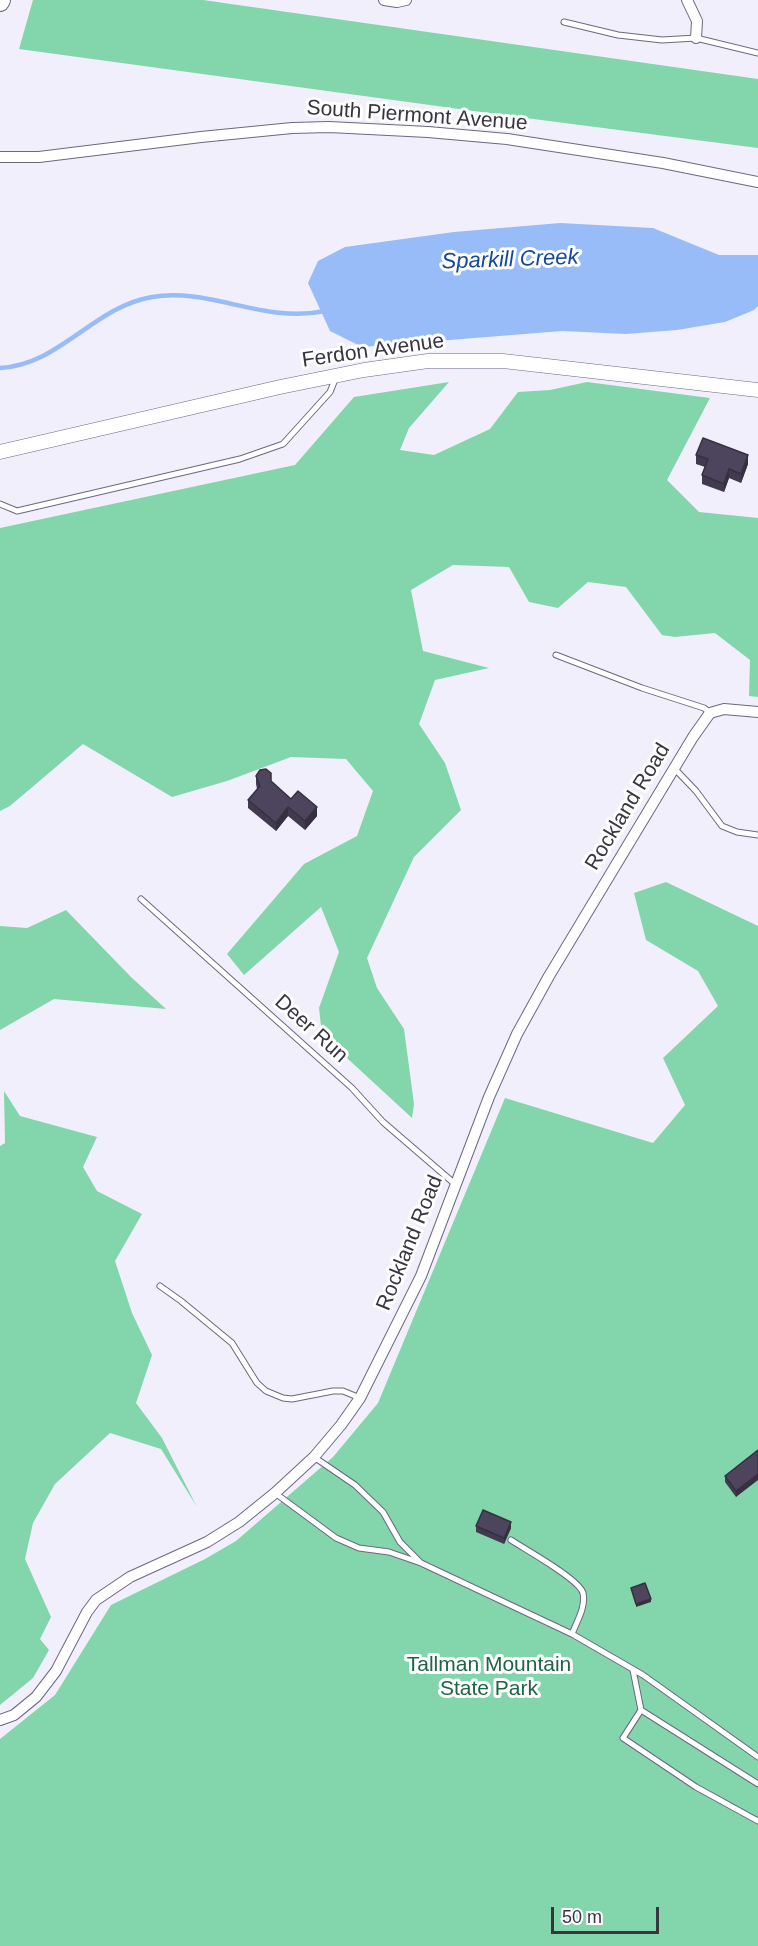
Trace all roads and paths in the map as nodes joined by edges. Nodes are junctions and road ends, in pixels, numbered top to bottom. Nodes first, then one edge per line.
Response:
1 (384, 0) edge
2 (406, 0) edge
3 (687, 0) edge
4 (564, 22) dead end
5 (696, 38) junction
6 (758, 53) edge
7 (0, 157) edge
8 (758, 182) edge
9 (337, 375) junction
10 (758, 390) edge
11 (0, 452) edge
12 (0, 504) edge
13 (556, 655) dead end
14 (758, 712) edge
15 (710, 713) junction
16 (675, 768) junction
17 (758, 835) edge
18 (141, 899) dead end
19 (456, 1185) junction
20 (160, 1287) dead end
21 (360, 1398) junction
22 (314, 1456) junction
23 (275, 1493) junction
24 (511, 1540) dead end
25 (421, 1563) junction
26 (572, 1634) junction
27 (633, 1670) junction
28 (641, 1710) junction
29 (0, 1720) edge
30 (758, 1757) edge
31 (758, 1784) edge
32 (758, 1821) edge

1 - 2 street
3 - 5 street
4 - 5 lane
5 - 6 lane
7 - 8 street, South Piermont Avenue
9 - 10 street, Ferdon Avenue
9 - 11 street, Ferdon Avenue
9 - 12 lane
13 - 15 lane
14 - 15 street
15 - 16 street, Rockland Road
16 - 17 lane
16 - 19 street, Rockland Road
18 - 19 lane, Deer Run
19 - 21 street, Rockland Road
20 - 21 lane
21 - 22 street, Rockland Road
22 - 23 street, Rockland Road
22 - 25 lane
23 - 25 lane
23 - 29 street, Rockland Road
24 - 26 lane
25 - 26 lane
26 - 27 lane
27 - 28 lane
27 - 30 lane
28 - 31 lane
28 - 32 lane

